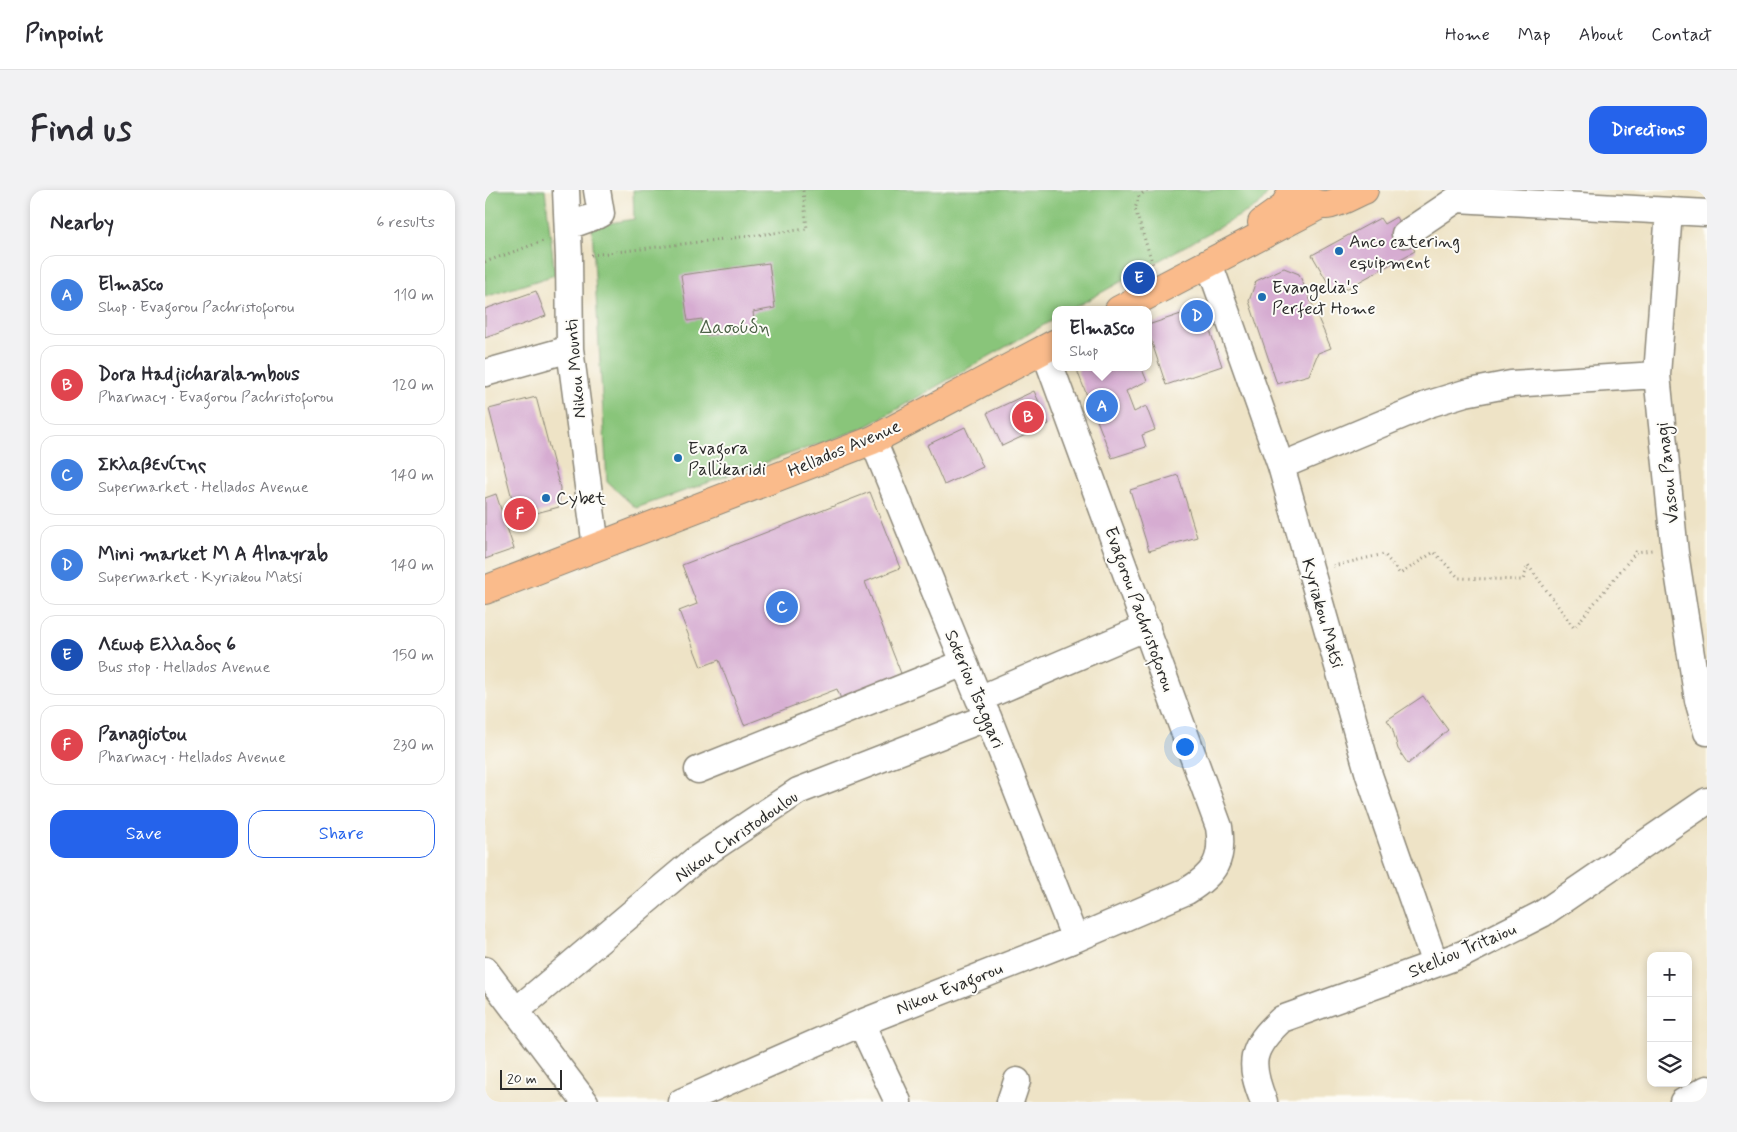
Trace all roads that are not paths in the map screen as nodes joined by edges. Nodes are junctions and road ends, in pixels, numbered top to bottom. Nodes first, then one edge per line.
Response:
1 (566, 190) edge
2 (597, 190) edge
3 (1295, 190) edge
4 (1335, 196) edge
5 (1669, 211) junction
6 (1707, 213) edge
7 (568, 229) junction
8 (1405, 234) dead end
9 (1209, 263) junction
10 (1127, 306) edge
11 (1050, 346) edge
12 (570, 350) junction
13 (1059, 371) edge
14 (485, 373) edge
15 (1657, 375) junction
16 (873, 440) junction
17 (1281, 466) junction
18 (597, 547) junction
19 (485, 590) edge
20 (1147, 627) junction
21 (964, 663) junction
22 (983, 708) junction
23 (1707, 732) edge
24 (698, 770) dead end
25 (1707, 801) edge
26 (1213, 870) joint
27 (1075, 939) junction
28 (1435, 964) junction
29 (485, 970) edge
30 (517, 1010) junction
31 (861, 1023) junction
32 (1707, 1090) edge
33 (585, 1102) edge
34 (681, 1102) edge
35 (898, 1102) edge
36 (1264, 1102) edge
37 (1683, 1102) edge

1 - 7 street, Nikou Mounti
2 - 7 street
3 - 9 main road
4 - 9 main road
5 - 6 street
5 - 8 street
5 - 15 street, Vasou Panagi
7 - 12 street, Nikou Mounti
9 - 10 main road
9 - 17 street, Kyriakou Matsi
11 - 16 main road, Hellados Avenue
12 - 14 street
12 - 18 street, Nikou Mounti
13 - 20 street, Evagorou Pachristoforou
15 - 17 street
15 - 23 street, Vasou Panagi
16 - 18 main road, Hellados Avenue
16 - 21 street, Soteriou Tsaggari
17 - 28 street, Kyriakou Matsi
18 - 19 main road, Hellados Avenue
20 - 22 street, Nikou Christodoulou
20 - 26 street, Evagorou Pachristoforou
21 - 22 street, Soteriou Tsaggari
21 - 24 street
22 - 27 street, Soteriou Tsaggari
22 - 30 street, Nikou Christodoulou
25 - 28 street, Stelliou Tritaiou
26 - 27 street, Nikou Evagorou
27 - 31 street, Nikou Evagorou
28 - 36 street, Stelliou Tritaiou
29 - 30 street
30 - 33 street
31 - 34 street, Nikou Evagorou
31 - 35 street
32 - 37 street

